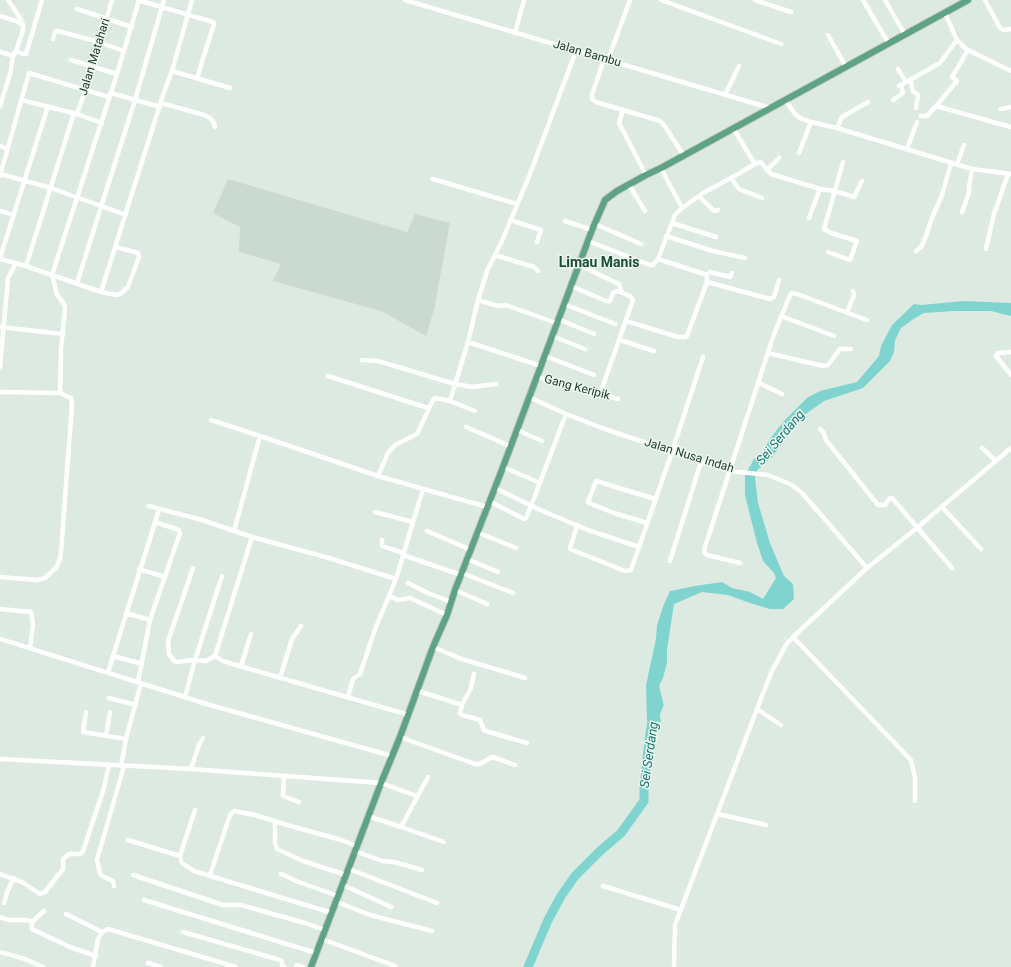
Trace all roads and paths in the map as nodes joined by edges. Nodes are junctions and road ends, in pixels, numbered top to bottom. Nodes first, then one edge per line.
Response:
1 (8, 0) edge
2 (42, 0) edge
3 (112, 0) edge
4 (138, 0) edge
5 (164, 0) edge
6 (192, 0) edge
7 (405, 0) edge
8 (524, 0) edge
9 (630, 0) edge
10 (661, 0) edge
11 (755, 0) edge
12 (863, 0) edge
13 (886, 0) edge
14 (968, 0) edge
15 (985, 0) edge
16 (162, 7) junction
17 (78, 9) dead end
18 (791, 12) dead end
19 (945, 13) junction
20 (187, 14) junction
21 (0, 16) edge
22 (106, 19) junction
23 (23, 25) junction
24 (132, 27) junction
25 (1011, 28) edge
26 (515, 33) junction
27 (828, 35) dead end
28 (906, 35) junction
29 (53, 39) dead end
30 (957, 40) junction
31 (100, 42) junction
32 (781, 44) dead end
33 (889, 44) junction
34 (968, 50) junction
35 (16, 51) junction
36 (124, 51) junction
37 (576, 51) junction
38 (0, 52) edge
39 (13, 56) junction
40 (606, 59) junction
41 (71, 60) dead end
42 (93, 66) junction
43 (739, 66) dead end
44 (846, 67) junction
45 (898, 69) dead end
46 (172, 71) junction
47 (1011, 71) edge
48 (118, 74) junction
49 (197, 78) junction
50 (908, 81) junction
51 (0, 85) edge
52 (6, 86) junction
53 (230, 88) dead end
54 (85, 90) junction
55 (110, 95) junction
56 (725, 95) junction
57 (21, 100) junction
58 (135, 100) junction
59 (785, 100) junction
60 (893, 100) dead end
61 (868, 102) dead end
62 (160, 105) junction
63 (0, 106) edge
64 (48, 106) junction
65 (936, 106) junction
66 (770, 108) junction
67 (916, 108) dead end
68 (1011, 108) edge
69 (1001, 109) dead end
70 (623, 110) junction
71 (75, 114) junction
72 (921, 116) dead end
73 (811, 122) junction
74 (917, 122) dead end
75 (102, 123) junction
76 (215, 127) dead end
77 (1011, 127) edge
78 (733, 128) junction
79 (837, 128) junction
80 (964, 145) dead end
81 (0, 146) edge
82 (8, 149) junction
83 (906, 149) junction
84 (800, 153) dead end
85 (684, 156) junction
86 (779, 158) dead end
87 (843, 162) dead end
88 (951, 163) junction
89 (755, 164) junction
90 (957, 164) junction
91 (661, 168) junction
92 (972, 169) junction
93 (768, 170) junction
94 (1009, 174) edge
95 (0, 175) edge
96 (646, 175) junction
97 (731, 178) junction
98 (434, 180) dead end
99 (24, 181) junction
100 (862, 181) dead end
101 (629, 185) junction
102 (51, 188) junction
103 (820, 189) junction
104 (835, 191) junction
105 (699, 196) junction
106 (77, 197) junction
107 (762, 198) dead end
108 (517, 204) junction
109 (102, 206) junction
110 (682, 208) junction
111 (718, 210) dead end
112 (0, 211) edge
113 (645, 211) dead end
114 (962, 212) dead end
115 (14, 215) junction
116 (126, 215) junction
117 (809, 218) dead end
118 (510, 220) junction
119 (565, 221) dead end
120 (672, 223) junction
121 (593, 227) junction
122 (666, 236) junction
123 (716, 237) dead end
124 (588, 241) junction
125 (537, 242) dead end
126 (641, 244) dead end
127 (116, 247) junction
128 (986, 249) dead end
129 (916, 251) dead end
130 (828, 252) dead end
131 (495, 255) junction
132 (745, 258) dead end
133 (0, 259) edge
134 (658, 259) junction
135 (16, 263) junction
136 (579, 265) junction
137 (26, 266) junction
138 (538, 271) dead end
139 (732, 272) dead end
140 (707, 275) junction
141 (52, 276) junction
142 (779, 280) dead end
143 (707, 282) junction
144 (77, 284) junction
145 (571, 286) junction
146 (853, 291) dead end
147 (101, 292) junction
148 (622, 293) junction
149 (0, 296) edge
150 (6, 296) junction
151 (478, 300) junction
152 (564, 304) junction
153 (847, 313) junction
154 (781, 316) junction
155 (867, 320) dead end
156 (557, 321) junction
157 (626, 321) junction
158 (615, 324) dead end
159 (1, 327) edge
160 (63, 334) junction
161 (594, 334) dead end
162 (552, 336) junction
163 (834, 336) dead end
164 (620, 340) junction
165 (468, 342) junction
166 (585, 349) dead end
167 (851, 349) dead end
168 (654, 351) dead end
169 (1011, 352) edge
170 (768, 353) junction
171 (545, 356) junction
172 (703, 357) dead end
173 (0, 359) edge
174 (362, 360) dead end
175 (541, 366) junction
176 (0, 368) edge
177 (594, 375) dead end
178 (1011, 375) edge
179 (328, 376) dead end
180 (537, 377) junction
181 (759, 383) junction
182 (455, 384) junction
183 (496, 384) dead end
184 (0, 392) edge
185 (60, 393) junction
186 (600, 394) junction
187 (782, 394) dead end
188 (529, 397) junction
189 (618, 399) dead end
190 (450, 402) junction
191 (428, 408) junction
192 (475, 411) dead end
193 (566, 414) junction
194 (211, 420) dead end
195 (466, 428) dead end
196 (820, 429) dead end
197 (517, 430) junction
198 (260, 436) junction
199 (542, 441) dead end
200 (510, 446) junction
201 (982, 448) dead end
202 (1010, 450) edge
203 (672, 452) junction
204 (995, 460) junction
205 (701, 462) junction
206 (503, 466) junction
207 (733, 471) junction
208 (378, 476) junction
209 (540, 483) junction
210 (495, 488) junction
211 (423, 489) junction
212 (655, 499) junction
213 (488, 504) junction
214 (149, 506) dead end
215 (531, 506) junction
216 (942, 506) junction
217 (375, 512) dead end
218 (158, 513) dead end
219 (155, 522) junction
220 (413, 522) junction
221 (647, 523) junction
222 (577, 525) junction
223 (918, 528) junction
224 (234, 530) junction
225 (427, 532) dead end
226 (478, 532) junction
227 (252, 537) junction
228 (382, 540) dead end
229 (639, 547) junction
230 (516, 548) dead end
231 (981, 549) dead end
232 (471, 550) junction
233 (403, 554) junction
234 (467, 559) junction
235 (670, 561) dead end
236 (740, 563) dead end
237 (193, 568) dead end
238 (867, 568) junction
239 (952, 568) dead end
240 (139, 570) junction
241 (498, 572) dead end
242 (462, 574) junction
243 (222, 576) dead end
244 (0, 577) edge
245 (165, 577) junction
246 (396, 579) junction
247 (408, 583) dead end
248 (455, 590) junction
249 (513, 593) dead end
250 (389, 596) junction
251 (451, 602) junction
252 (487, 604) dead end
253 (0, 609) edge
254 (126, 613) junction
255 (447, 615) junction
256 (150, 620) junction
257 (301, 626) dead end
258 (252, 634) dead end
259 (793, 637) junction
260 (0, 639) edge
261 (434, 647) junction
262 (30, 648) junction
263 (113, 656) junction
264 (215, 656) junction
265 (195, 660) junction
266 (142, 664) junction
267 (241, 666) junction
268 (108, 673) junction
269 (474, 674) dead end
270 (280, 678) junction
271 (525, 678) dead end
272 (140, 682) junction
273 (418, 691) junction
274 (185, 697) junction
275 (348, 697) junction
276 (109, 698) dead end
277 (136, 705) junction
278 (462, 705) junction
279 (757, 709) junction
280 (86, 712) dead end
281 (110, 712) dead end
282 (409, 715) junction
283 (781, 725) dead end
284 (106, 736) junction
285 (400, 737) junction
286 (203, 738) dead end
287 (126, 739) junction
288 (527, 744) dead end
289 (392, 756) junction
290 (0, 759) edge
291 (109, 765) junction
292 (515, 765) dead end
293 (123, 766) junction
294 (191, 769) junction
295 (284, 776) junction
296 (428, 777) dead end
297 (381, 783) junction
298 (417, 796) junction
299 (915, 800) dead end
300 (299, 802) dead end
301 (195, 810) dead end
302 (718, 814) junction
303 (368, 816) junction
304 (275, 821) junction
305 (766, 825) dead end
306 (401, 827) junction
307 (128, 840) dead end
308 (444, 842) dead end
309 (356, 849) junction
310 (180, 856) junction
311 (422, 870) dead end
312 (348, 872) junction
313 (0, 874) edge
314 (281, 874) dead end
315 (133, 875) dead end
316 (210, 875) junction
317 (14, 878) junction
318 (343, 885) junction
319 (114, 886) dead end
320 (603, 886) dead end
321 (338, 899) junction
322 (144, 900) dead end
323 (4, 903) dead end
324 (436, 904) dead end
325 (391, 907) dead end
326 (681, 910) junction
327 (44, 911) dead end
328 (332, 913) junction
329 (66, 914) dead end
330 (0, 917) edge
331 (32, 922) junction
332 (325, 930) junction
333 (432, 930) dead end
334 (102, 932) junction
335 (183, 932) dead end
336 (322, 939) junction
337 (0, 952) edge
338 (316, 953) junction
339 (96, 956) junction
340 (148, 963) dead end
341 (395, 966) edge
342 (43, 967) edge
343 (94, 967) edge
344 (161, 967) edge
345 (236, 967) edge
346 (285, 967) edge
347 (296, 967) edge
348 (303, 967) edge
349 (311, 967) edge
350 (674, 967) edge

1 - 23 street
2 - 35 street
3 - 22 street, Jalan Matahari
4 - 16 street
4 - 24 street
5 - 16 street
6 - 20 street
7 - 26 street, Jalan Bambu
8 - 26 street
9 - 40 street
10 - 32 street
11 - 18 street
12 - 33 street
13 - 28 street
14 - 19 main road
15 - 25 street
16 - 20 street
16 - 58 street
17 - 22 street
19 - 28 main road
19 - 30 street
20 - 46 street
20 - 49 street
21 - 23 street
22 - 24 street
22 - 31 street, Jalan Matahari
23 - 35 street
24 - 36 street
26 - 37 street, Jalan Bambu
27 - 44 street
28 - 33 main road
29 - 31 street
30 - 34 street
30 - 50 street
31 - 36 street
31 - 42 street, Jalan Matahari
33 - 44 main road
34 - 47 street
34 - 65 street
35 - 39 street
36 - 48 street
37 - 40 street, Jalan Bambu
37 - 108 street
38 - 39 street
39 - 52 street
40 - 56 street, Jalan Bambu
40 - 70 street
41 - 42 street
42 - 48 street
42 - 54 street, Jalan Matahari
43 - 56 street
44 - 59 main road
45 - 50 street
46 - 49 street
46 - 62 street
48 - 55 street
49 - 53 street
50 - 60 street
50 - 67 street
51 - 52 street
52 - 63 street
54 - 55 street
54 - 57 street
54 - 71 street, Jalan Matahari
55 - 58 street
55 - 75 street
56 - 66 street, Jalan Bambu
57 - 64 street
57 - 82 street
58 - 62 street
58 - 109 street
59 - 66 main road
59 - 73 street
61 - 79 street
62 - 76 street
62 - 116 street
64 - 71 street
64 - 99 street
65 - 72 street
65 - 77 street
66 - 78 main road
68 - 69 street
70 - 85 street
70 - 96 street
71 - 75 street
71 - 102 street, Jalan Matahari
73 - 79 street
73 - 84 street
74 - 83 street
75 - 106 street
78 - 85 main road
78 - 89 street
79 - 83 street
80 - 90 street
81 - 82 street
82 - 95 street
83 - 88 street
85 - 91 main road
86 - 93 street
87 - 104 street
88 - 90 street
88 - 129 street
89 - 93 street
89 - 97 street
90 - 92 street
91 - 96 main road
91 - 110 street
92 - 94 street
92 - 114 street
93 - 103 street
94 - 128 street
95 - 99 street
96 - 101 main road
97 - 105 street
97 - 107 street
98 - 108 street
99 - 102 street
99 - 115 street
100 - 104 street
101 - 113 street
101 - 121 main road
102 - 106 street
102 - 137 street, Jalan Matahari
103 - 104 street
103 - 117 street
104 - 130 street
105 - 110 street
105 - 111 street
106 - 109 street
106 - 141 street
108 - 118 street
109 - 116 street
109 - 144 street
110 - 120 street
112 - 115 street
115 - 133 street
116 - 127 street
118 - 125 street
118 - 131 street
119 - 121 street
120 - 122 street
120 - 123 street
121 - 124 main road
121 - 126 street
122 - 132 street
122 - 134 street
124 - 134 street
124 - 136 main road
127 - 147 street
127 - 147 street
131 - 138 street
131 - 151 street
133 - 135 street
134 - 140 street
135 - 137 street
135 - 150 street
136 - 145 main road
136 - 148 street
137 - 141 street
139 - 140 street
140 - 143 street
141 - 144 street
141 - 160 street
142 - 143 street
143 - 157 street
144 - 147 street
145 - 148 street
145 - 152 main road
146 - 153 street
148 - 157 street
149 - 150 street
150 - 159 street
151 - 156 street
151 - 165 street
152 - 156 main road
152 - 158 street
153 - 154 street
153 - 155 street
154 - 163 street
154 - 170 street
156 - 161 street
156 - 162 main road
157 - 164 street
159 - 160 street
159 - 173 street
160 - 185 street
162 - 166 street
162 - 171 main road
164 - 168 street
164 - 186 street
165 - 175 street
165 - 182 street
167 - 170 street
169 - 178 street
170 - 181 street
171 - 175 main road
171 - 177 street
172 - 203 street
173 - 176 street
174 - 182 street
175 - 180 main road
179 - 191 street
180 - 186 street, Gang Keripik
180 - 188 main road
181 - 187 street
181 - 207 street
182 - 183 street
182 - 190 street
184 - 185 street
185 - 244 street
186 - 189 street, Gang Keripik
188 - 193 street, Jalan Nusa Indah
188 - 197 main road
190 - 191 street
190 - 192 street
191 - 208 street
193 - 203 street, Jalan Nusa Indah
193 - 209 street
194 - 198 street
195 - 200 street
196 - 223 street
197 - 199 street
197 - 200 main road
198 - 208 street
198 - 224 street
200 - 206 main road
201 - 204 street
202 - 204 street
203 - 205 street, Jalan Nusa Indah
203 - 212 street
204 - 216 street
205 - 207 street, Jalan Nusa Indah
205 - 235 street
206 - 209 street
206 - 210 main road
207 - 236 street
207 - 238 street, Jalan Nusa Indah
208 - 211 street
209 - 215 street
210 - 213 main road
210 - 215 street
211 - 213 street
211 - 220 street
212 - 221 street
212 - 221 street
213 - 215 street
213 - 226 main road
214 - 224 street
215 - 222 street
216 - 223 street
216 - 231 street
217 - 220 street
218 - 219 street
219 - 240 street
219 - 245 street
220 - 233 street
221 - 229 street
222 - 229 street
222 - 229 street
223 - 238 street
223 - 239 street
224 - 227 street
225 - 232 street
226 - 230 street
226 - 232 main road
227 - 246 street
227 - 264 street
228 - 233 street
232 - 234 main road
233 - 242 street
233 - 246 street
234 - 241 street
234 - 242 main road
237 - 265 street
238 - 259 street
240 - 245 street
240 - 254 street
242 - 248 main road
242 - 249 street
243 - 265 street
245 - 256 street
246 - 250 street
247 - 251 street
248 - 251 main road
248 - 252 street
250 - 255 street
250 - 275 street
251 - 255 main road
253 - 262 street
254 - 256 street
254 - 263 street
255 - 261 main road
256 - 266 street
257 - 270 street
258 - 267 street
259 - 279 street
259 - 299 street
260 - 262 street
261 - 271 street
261 - 273 main road
262 - 268 street
263 - 266 street
263 - 268 street
264 - 265 street
264 - 267 street
265 - 274 street
266 - 272 street
267 - 270 street
268 - 272 street
269 - 278 street
270 - 275 street
272 - 274 street
272 - 277 street
273 - 278 street
273 - 282 main road
274 - 289 street
275 - 282 street
276 - 277 street
277 - 287 street
278 - 288 street
279 - 283 street
279 - 302 street
280 - 284 street
281 - 284 street
282 - 285 main road
284 - 287 street
285 - 289 main road
285 - 292 street
286 - 294 street
287 - 293 street
289 - 297 main road
290 - 291 street
291 - 293 street
291 - 317 street
293 - 294 street
293 - 319 street
294 - 295 street
295 - 297 street
295 - 300 street
296 - 298 street
297 - 298 street
297 - 303 main road
298 - 306 street
301 - 310 street
302 - 305 street
302 - 326 street
303 - 306 street
303 - 309 main road
304 - 309 street
304 - 312 street
304 - 316 street
306 - 308 street
307 - 310 street
309 - 311 street
309 - 312 main road
310 - 316 street
312 - 318 main road
312 - 324 street
313 - 317 street
314 - 321 street
315 - 332 street
316 - 328 street
317 - 323 street
318 - 321 main road
318 - 325 street
320 - 326 street
321 - 328 main road
321 - 333 street
322 - 338 street
326 - 350 street
327 - 331 street
328 - 332 main road
329 - 334 street
330 - 331 street
331 - 339 street
332 - 336 main road
334 - 339 street
334 - 345 street
335 - 346 street
336 - 338 main road
336 - 341 street
337 - 342 street
338 - 349 main road
339 - 343 street
340 - 344 street
347 - 348 street

